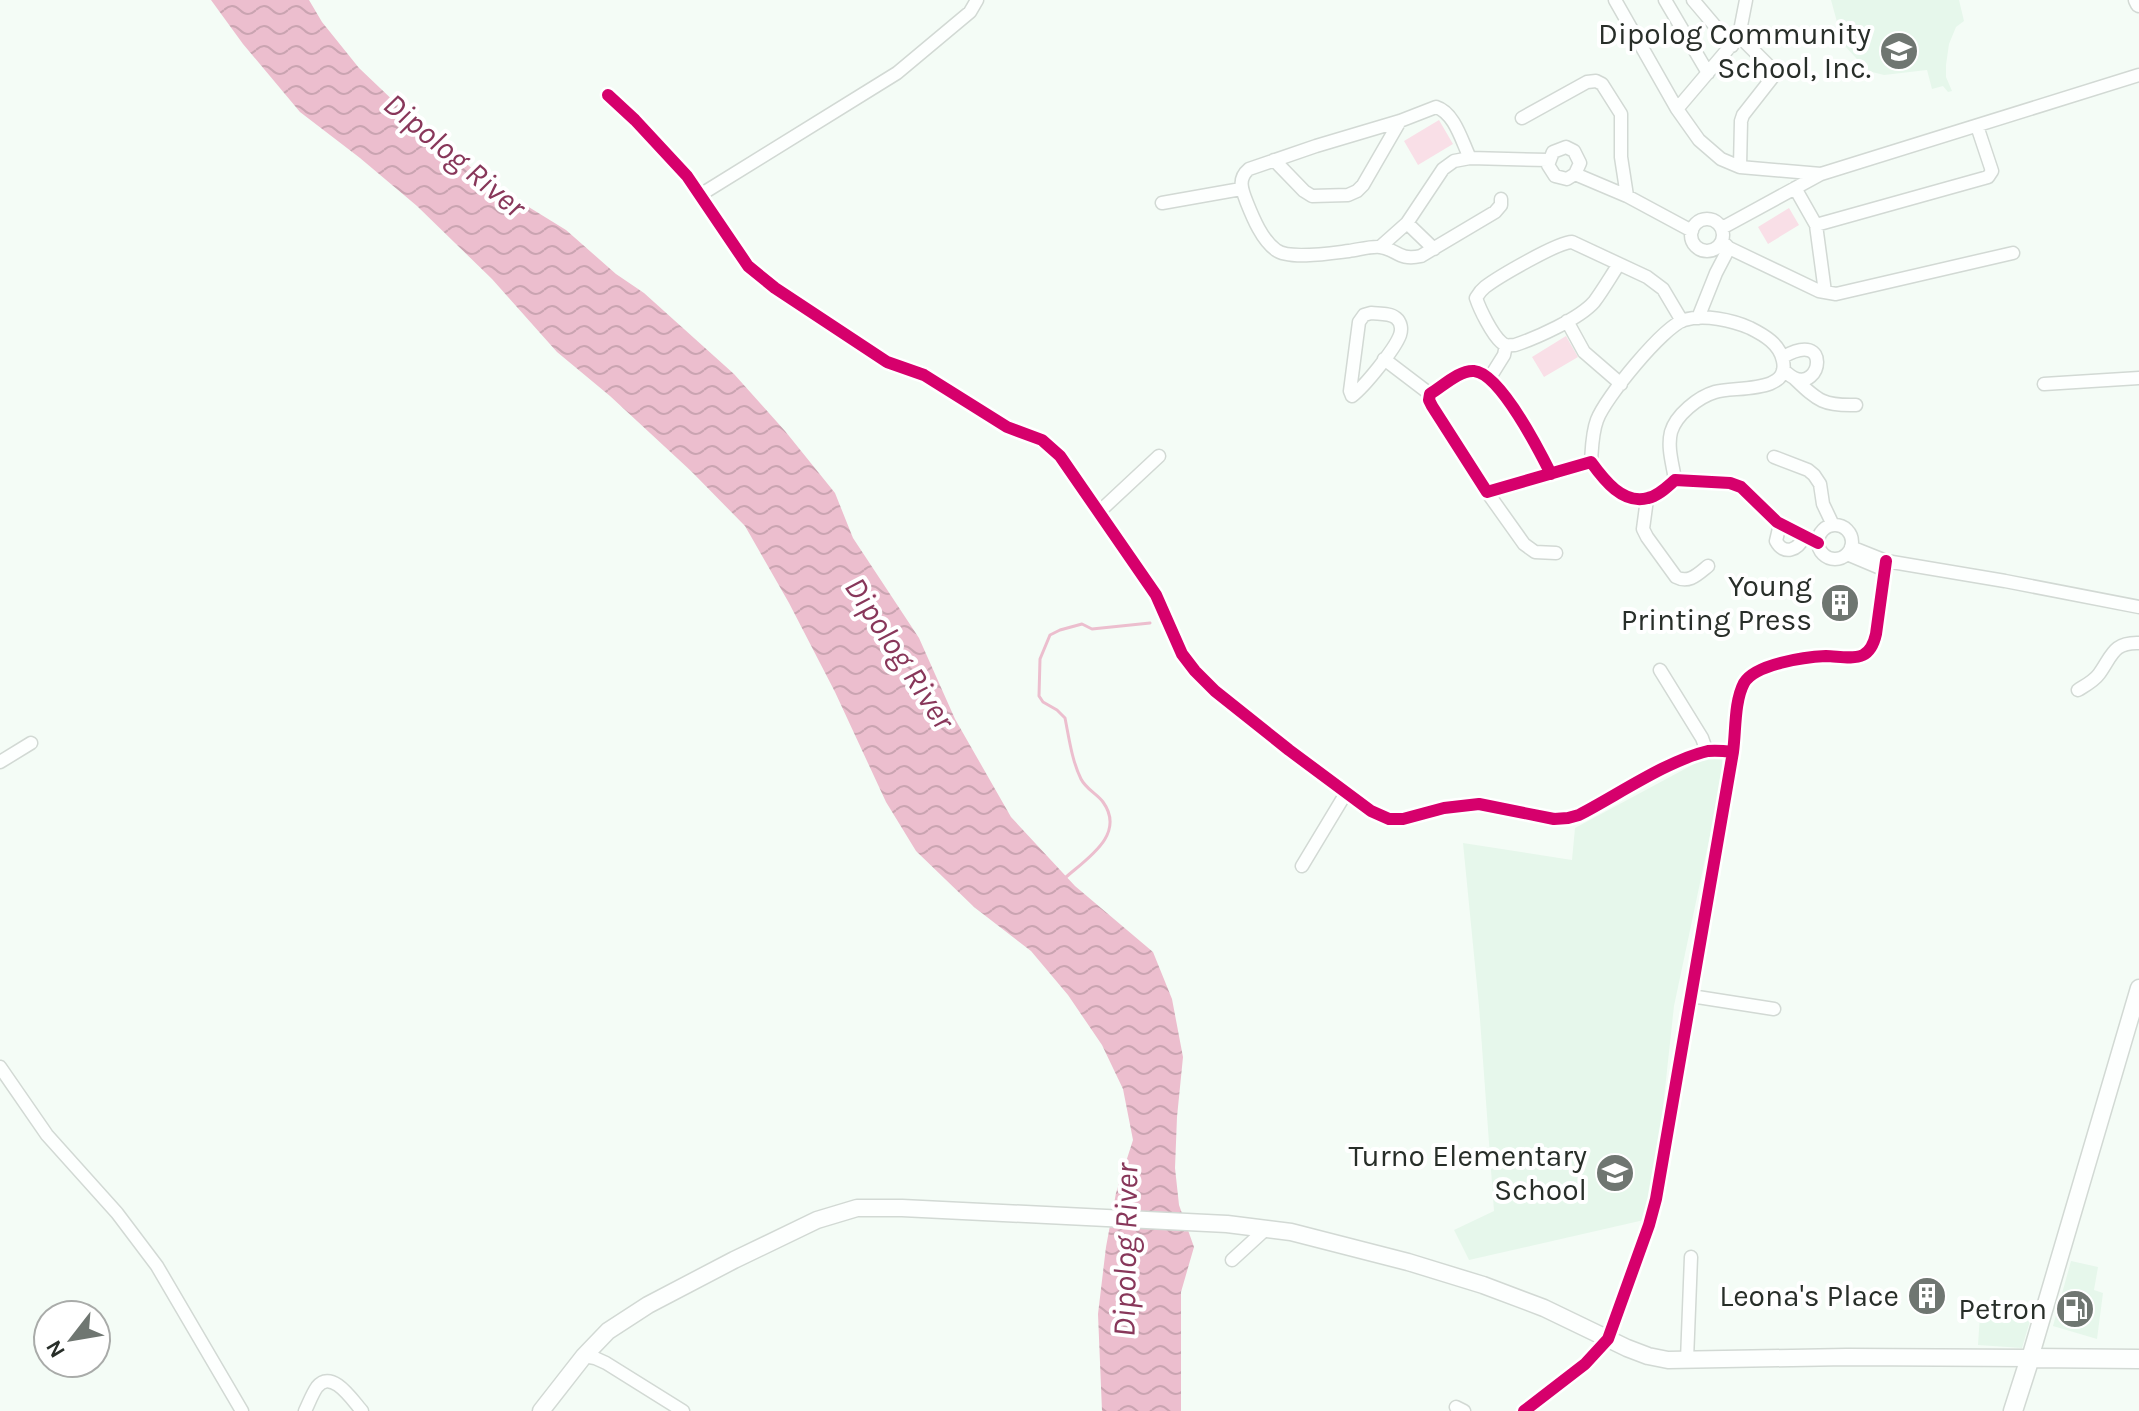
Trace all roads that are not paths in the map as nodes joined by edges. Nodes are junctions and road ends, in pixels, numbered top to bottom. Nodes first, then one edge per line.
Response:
1 (977, 0) edge
2 (1615, 0) edge
3 (1665, 0) edge
4 (1693, 0) edge
5 (1746, 0) edge
6 (1736, 41) junction
7 (1708, 73) junction
8 (2139, 75) edge
9 (608, 95) dead end
10 (1677, 109) junction
11 (1522, 118) dead end
12 (1400, 121) junction
13 (1977, 126) junction
14 (1470, 158) junction
15 (1274, 160) junction
16 (1548, 160) junction
17 (1740, 167) junction
18 (1575, 174) junction
19 (1821, 174) junction
20 (1795, 188) junction
21 (1241, 189) junction
22 (700, 195) junction
23 (1627, 196) junction
24 (1501, 199) dead end
25 (1162, 203) dead end
26 (1407, 223) junction
27 (1816, 225) junction
28 (1692, 231) junction
29 (1724, 239) junction
30 (1380, 247) junction
31 (1434, 249) junction
32 (2013, 253) dead end
33 (1619, 264) junction
34 (1825, 292) junction
35 (1698, 318) junction
36 (1567, 321) junction
37 (1682, 321) junction
38 (1506, 345) junction
39 (1384, 359) junction
40 (1783, 364) junction
41 (2139, 378) edge
42 (1489, 379) junction
43 (1795, 379) junction
44 (1621, 384) junction
45 (2044, 384) dead end
46 (1430, 394) junction
47 (1856, 405) dead end
48 (1159, 456) dead end
49 (1774, 457) dead end
50 (1591, 462) junction
51 (1551, 474) junction
52 (1675, 480) junction
53 (1487, 492) junction
54 (1647, 499) junction
55 (1099, 512) junction
56 (1780, 524) junction
57 (1833, 525) junction
58 (1804, 537) junction
59 (1818, 543) junction
60 (1849, 550) junction
61 (1556, 553) dead end
62 (1886, 565) junction
63 (1708, 566) dead end
64 (2139, 607) edge
65 (2139, 643) edge
66 (1660, 670) dead end
67 (2078, 690) dead end
68 (31, 743) dead end
69 (1707, 752) junction
70 (1733, 752) junction
71 (0, 762) edge
72 (1346, 793) junction
73 (1302, 866) dead end
74 (2139, 988) edge
75 (1691, 996) junction
76 (1774, 1009) dead end
77 (0, 1067) edge
78 (1267, 1228) junction
79 (1691, 1257) dead end
80 (1232, 1260) dead end
81 (1608, 1339) junction
82 (584, 1356) junction
83 (2030, 1358) junction
84 (2139, 1359) edge
85 (1687, 1360) junction
86 (242, 1411) edge
87 (305, 1411) edge
88 (362, 1411) edge
89 (541, 1411) edge
90 (683, 1411) edge
91 (1524, 1411) edge
92 (2013, 1411) edge

1 - 22 street
2 - 10 street
3 - 7 street
4 - 6 street
5 - 6 street
6 - 7 street
6 - 17 street
7 - 10 street
8 - 13 street
9 - 22 street
10 - 17 street
11 - 23 street
12 - 14 street
12 - 15 street
12 - 15 street
13 - 19 street
13 - 27 street
14 - 16 street
14 - 26 street
15 - 21 street
16 - 18 street
16 - 18 street
17 - 19 street
18 - 23 street
19 - 20 street
20 - 27 street
20 - 29 street
21 - 25 street
21 - 30 street
22 - 55 street
23 - 28 street
24 - 31 street
26 - 30 street
26 - 31 street
27 - 34 street
28 - 29 street
28 - 29 street
29 - 34 street
29 - 35 street
30 - 31 street
32 - 34 street
33 - 36 street
33 - 37 street
33 - 38 street
35 - 37 street
35 - 40 street
36 - 38 street
36 - 44 street
37 - 44 street
38 - 42 street
39 - 39 street
39 - 46 street
40 - 43 street
40 - 43 street
40 - 52 street
41 - 45 street
42 - 46 street
42 - 51 street
43 - 47 street
44 - 50 street
46 - 53 street
48 - 55 street
49 - 57 street
50 - 51 street
50 - 54 street
51 - 53 street
52 - 54 street
52 - 56 street
53 - 61 street
54 - 63 street
55 - 72 street
56 - 58 street
56 - 58 street
57 - 59 street
57 - 60 street
58 - 59 street
59 - 60 street
60 - 62 street
62 - 64 street
62 - 70 street
65 - 67 street
66 - 69 street
68 - 71 street
69 - 70 street
69 - 72 street
70 - 75 street
72 - 73 street
74 - 83 main road
75 - 76 street
75 - 81 street
77 - 86 street
78 - 80 street
78 - 81 main road
78 - 82 main road
79 - 85 street
81 - 85 main road
81 - 91 street
82 - 89 main road
82 - 90 street
83 - 84 highway
83 - 85 main road
83 - 92 highway
87 - 88 street

